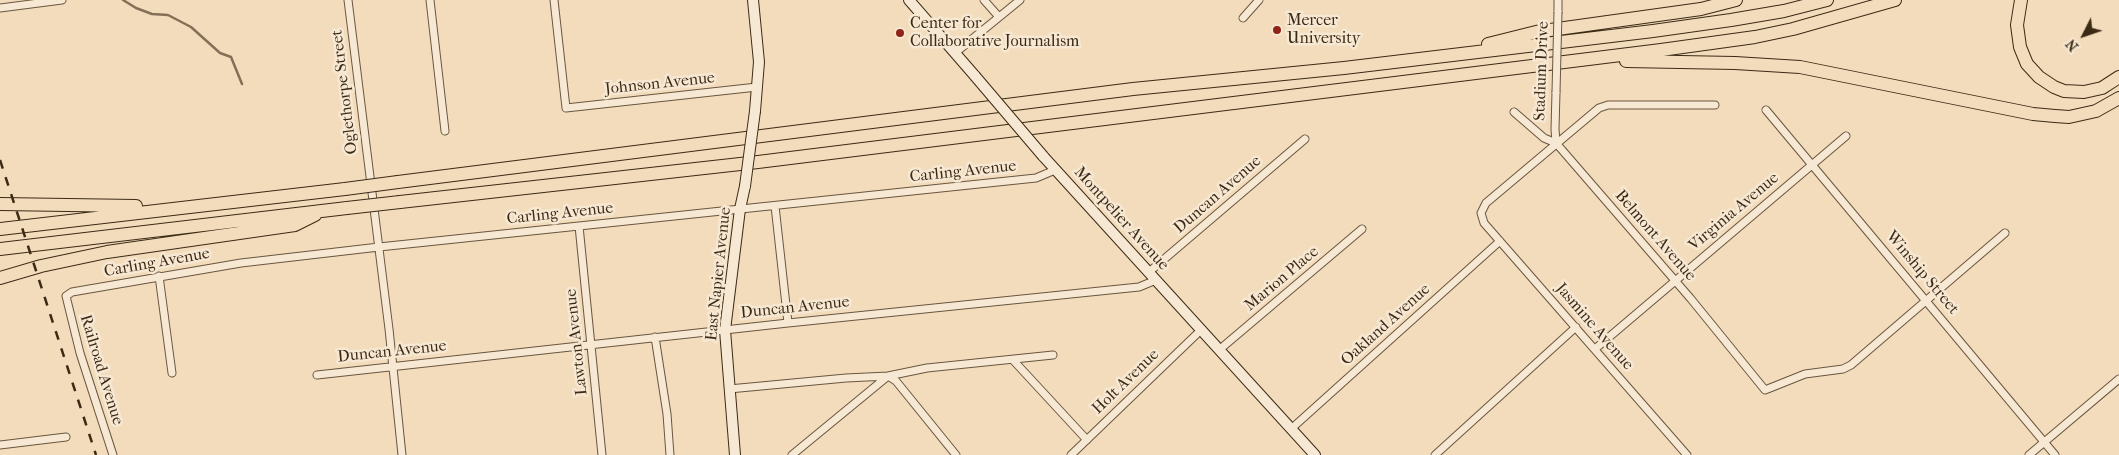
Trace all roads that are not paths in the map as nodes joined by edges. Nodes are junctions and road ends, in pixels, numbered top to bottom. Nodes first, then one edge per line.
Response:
1 (62, 0) edge
2 (348, 0) edge
3 (430, 0) edge
4 (554, 0) edge
5 (753, 0) edge
6 (910, 0) edge
7 (984, 0) edge
8 (1020, 0) edge
9 (1259, 0) edge
10 (1558, 0) edge
11 (1736, 0) edge
12 (1827, 0) edge
13 (1895, 0) edge
14 (2021, 0) edge
15 (0, 8) edge
16 (999, 17) junction
17 (1243, 18) dead end
18 (955, 53) junction
19 (1455, 54) junction
20 (1566, 61) junction
21 (2119, 77) edge
22 (757, 87) junction
23 (2119, 98) edge
24 (1715, 105) dead end
25 (1766, 110) dead end
26 (1514, 112) dead end
27 (444, 131) dead end
28 (1846, 136) dead end
29 (1304, 138) dead end
30 (1556, 143) junction
31 (1812, 164) junction
32 (1055, 170) junction
33 (0, 204) edge
34 (775, 206) junction
35 (172, 208) junction
36 (740, 209) junction
37 (324, 210) junction
38 (579, 226) junction
39 (0, 229) edge
40 (1362, 229) dead end
41 (2005, 233) dead end
42 (1500, 241) junction
43 (379, 247) junction
44 (0, 249) edge
45 (159, 276) junction
46 (1152, 276) junction
47 (0, 278) edge
48 (1675, 281) junction
49 (68, 293) joint
50 (1926, 301) junction
51 (788, 323) junction
52 (1576, 327) junction
53 (725, 330) junction
54 (1200, 330) junction
55 (655, 338) junction
56 (590, 344) junction
57 (1595, 348) junction
58 (1219, 350) junction
59 (1053, 355) dead end
60 (1013, 360) junction
61 (392, 366) junction
62 (172, 373) dead end
63 (317, 375) dead end
64 (888, 376) junction
65 (2119, 378) edge
66 (729, 389) junction
67 (1291, 429) junction
68 (66, 437) dead end
69 (1087, 440) junction
70 (2044, 442) junction
71 (0, 445) edge
72 (113, 455) edge
73 (402, 455) edge
74 (602, 455) edge
75 (670, 455) edge
76 (735, 455) edge
77 (792, 455) edge
78 (956, 455) edge
79 (1071, 455) edge
80 (1315, 455) edge
81 (1435, 455) edge
82 (1687, 455) edge
83 (2029, 455) edge
84 (2055, 455) edge

1 - 15 street
2 - 43 street, Oglethorpe Street
3 - 27 street
4 - 22 street, Johnson Avenue
5 - 22 street, East Napier Avenue
6 - 18 street, Montpelier Avenue
7 - 16 street
8 - 16 street
9 - 17 street
10 - 30 street, Stadium Drive, bridge
11 - 19 highway
12 - 19 highway
13 - 20 highway
14 - 21 highway
16 - 18 street
18 - 32 street, Montpelier Avenue, bridge
19 - 35 highway, bridge
20 - 23 highway
20 - 37 highway, bridge
22 - 36 street, East Napier Avenue, bridge
24 - 30 street
25 - 31 street, Winship Street
26 - 30 street, Belmont Avenue
28 - 31 street, Virginia Avenue
29 - 46 street, Duncan Avenue
30 - 42 street, Jasmine Avenue
30 - 48 street, Belmont Avenue
31 - 48 street, Virginia Avenue
31 - 50 street, Winship Street
32 - 34 street, Carling Avenue
32 - 46 street, Montpelier Avenue
33 - 35 highway
34 - 36 street, Carling Avenue
34 - 51 street
35 - 39 highway
36 - 38 street, Carling Avenue
36 - 53 street, East Napier Avenue
37 - 44 highway
37 - 47 highway
38 - 43 street, Carling Avenue
38 - 56 street, Lawton Avenue
40 - 58 street, Marion Place
41 - 50 street
42 - 52 street, Jasmine Avenue
42 - 67 street, Oakland Avenue
43 - 45 street, Carling Avenue
43 - 61 street, Oglethorpe Street
45 - 49 street, Carling Avenue
45 - 62 street
46 - 51 street, Duncan Avenue
46 - 54 street, Montpelier Avenue
48 - 50 street, Belmont Avenue
48 - 57 street, Virginia Avenue
49 - 72 street, Railroad Avenue
50 - 70 street, Winship Street
51 - 53 street, Duncan Avenue
52 - 57 street, Jasmine Avenue
52 - 81 street
53 - 55 street, Duncan Avenue
53 - 66 street, East Napier Avenue
54 - 58 street, Montpelier Avenue
54 - 69 street, Holt Avenue
55 - 56 street, Duncan Avenue
55 - 75 street
56 - 61 street, Duncan Avenue
56 - 74 street, Lawton Avenue
57 - 82 street, Jasmine Avenue
58 - 67 street, Montpelier Avenue
59 - 60 street
60 - 64 street
60 - 69 street
61 - 63 street, Duncan Avenue
61 - 73 street, Oglethorpe Street
64 - 66 street
64 - 77 street
64 - 78 street
65 - 70 street
66 - 76 street, East Napier Avenue
67 - 80 street, Montpelier Avenue
68 - 71 street
69 - 79 street, Holt Avenue
70 - 83 street
70 - 84 street, Winship Street

